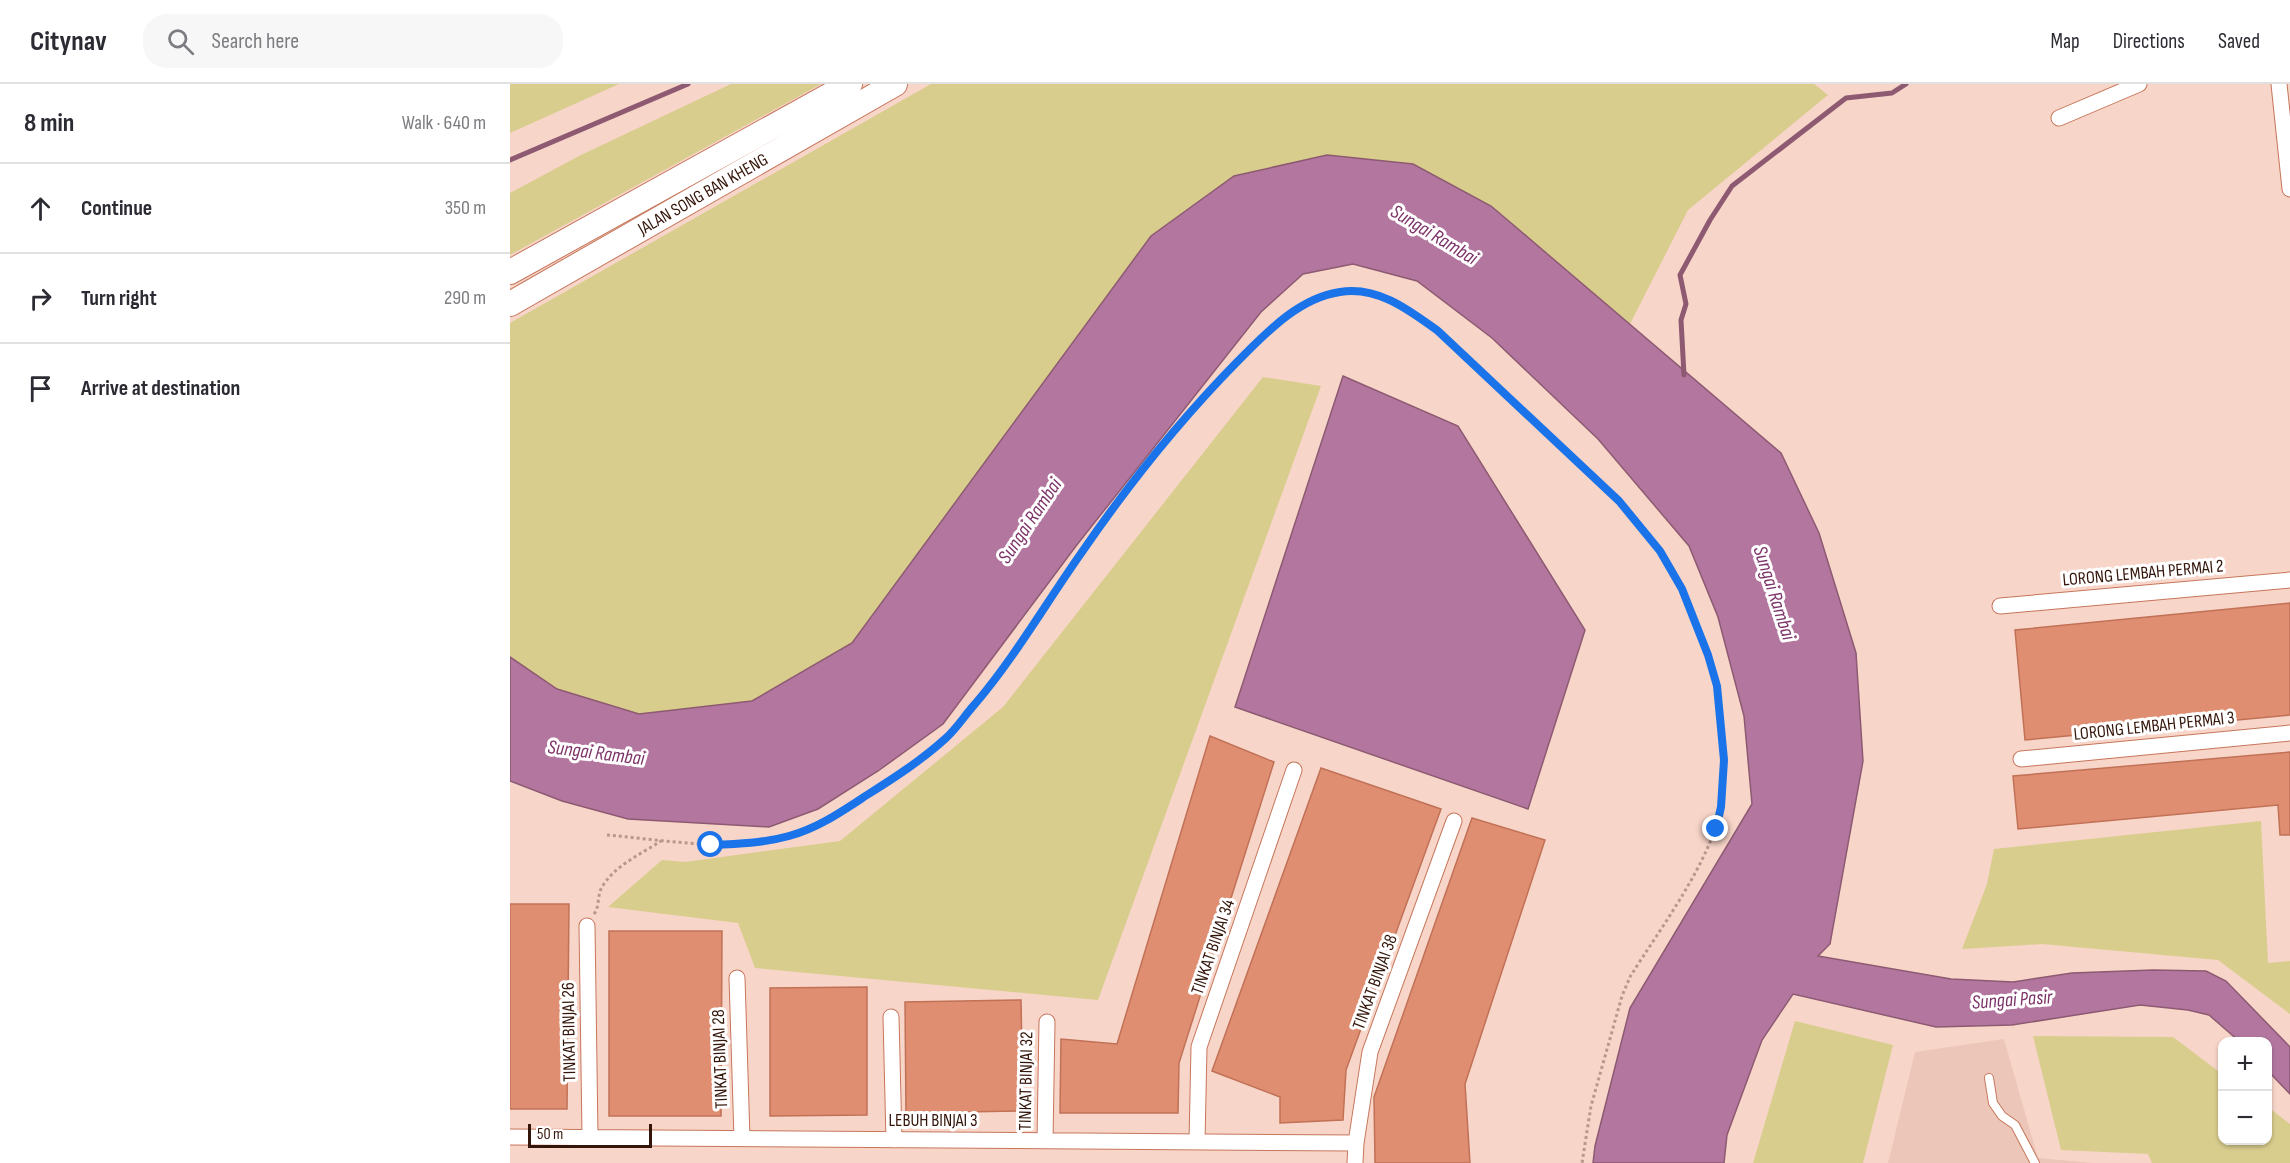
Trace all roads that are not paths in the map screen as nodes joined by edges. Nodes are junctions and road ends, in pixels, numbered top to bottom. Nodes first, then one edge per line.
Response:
1 (850, 84) edge
2 (895, 84) edge
3 (2139, 84) edge
4 (2280, 84) edge
5 (2059, 118) dead end
6 (2290, 189) edge
7 (510, 272) edge
8 (512, 303) edge
9 (2290, 580) edge
10 (2000, 606) dead end
11 (2290, 733) edge
12 (2021, 759) dead end
13 (1294, 770) dead end
14 (1454, 821) dead end
15 (587, 926) road end
16 (738, 978) dead end
17 (891, 1017) dead end
18 (1047, 1022) dead end
19 (1989, 1078) dead end
20 (510, 1137) edge
21 (590, 1137) junction
22 (742, 1138) junction
23 (894, 1140) junction
24 (1045, 1140) junction
25 (1197, 1142) junction
26 (1356, 1143) junction
27 (1356, 1163) edge
28 (2035, 1163) edge

1 - 7 main road, JALAN SONG BAN KHENG
2 - 8 main road, JALAN SONG BAN KHENG
3 - 5 street
4 - 6 street
9 - 10 street, LORONG LEMBAH PERMAI 2
11 - 12 street, LORONG LEMBAH PERMAI 3
13 - 25 street, TINKAT BINJAI 34
14 - 26 street, TINKAT BINJAI 38
15 - 21 street, TINKAT BINJAI 26
16 - 22 street, TINKAT BINJAI 28
17 - 23 street
18 - 24 street, TINKAT BINJAI 32
19 - 28 lane
20 - 21 street, LEBUH BINJAI 3
21 - 22 street, LEBUH BINJAI 3
22 - 23 street, LEBUH BINJAI 3
23 - 24 street, LEBUH BINJAI 3
24 - 25 street, LEBUH BINJAI 3
25 - 26 street, LEBUH BINJAI 3
26 - 27 street, TINKAT BINJAI 38

